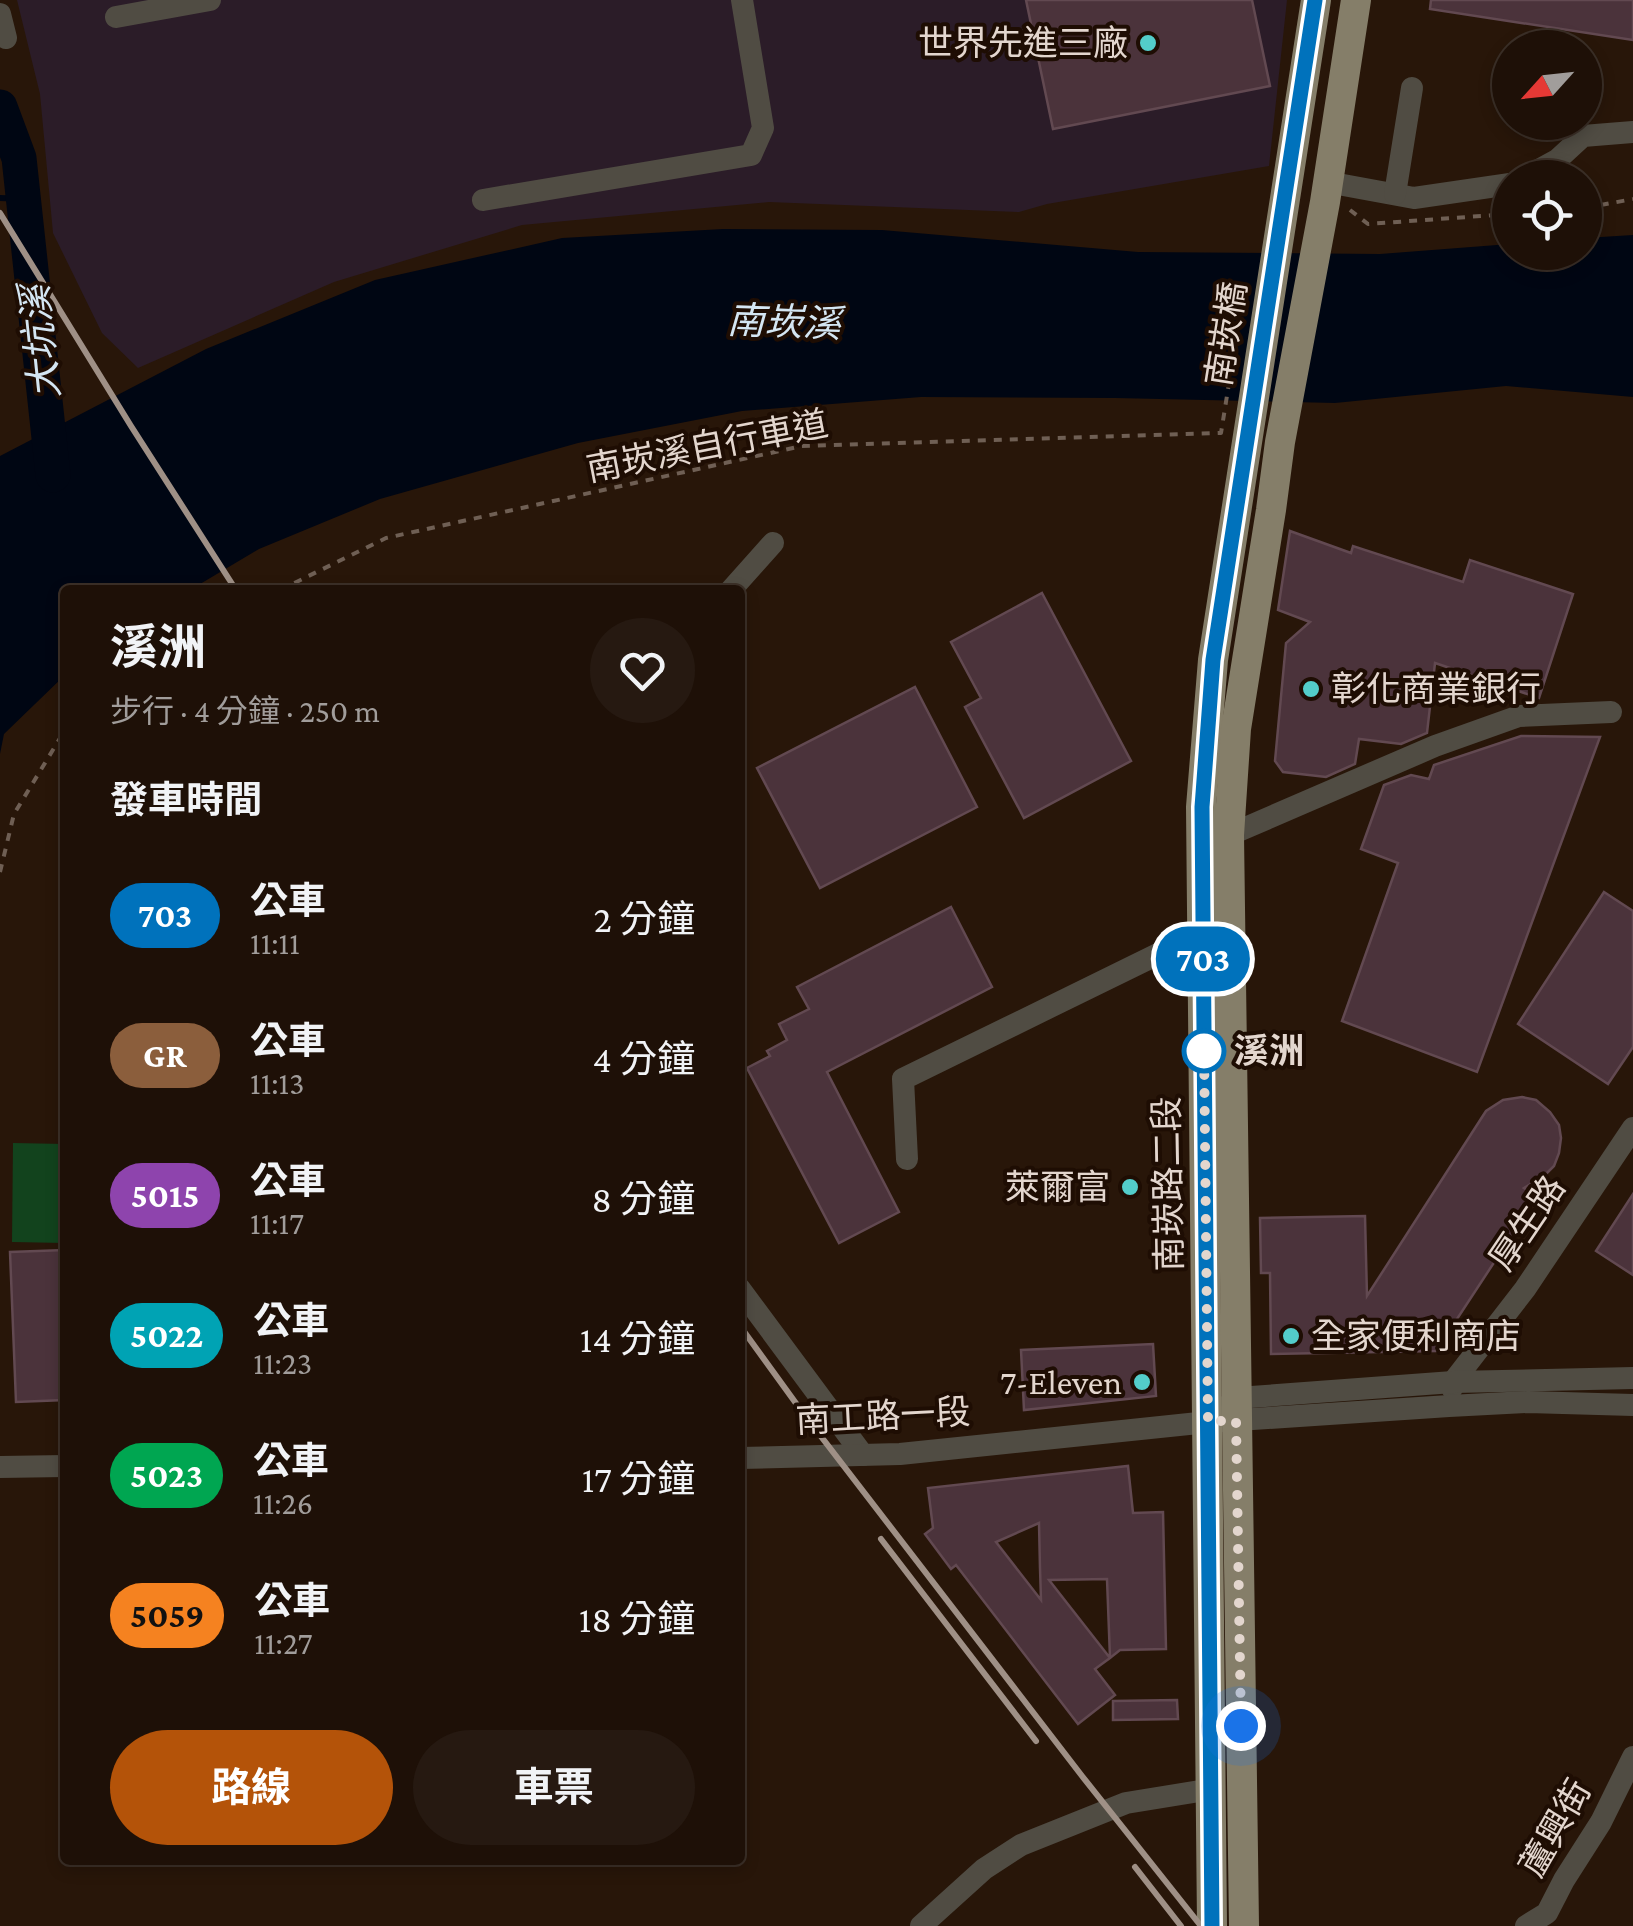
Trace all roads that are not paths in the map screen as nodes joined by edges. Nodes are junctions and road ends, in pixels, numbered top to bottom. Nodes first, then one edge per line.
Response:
1 (210, 0) edge
2 (742, 0) edge
3 (1316, 0) edge
4 (1356, 0) edge
5 (0, 14) edge
6 (116, 17) dead end
7 (6, 38) dead end
8 (1412, 88) dead end
9 (1633, 132) edge
10 (1557, 160) edge
11 (1328, 182) junction
12 (1492, 187) edge
13 (1396, 194) junction
14 (483, 200) dead end
15 (1234, 438) joint
16 (1280, 442) joint
17 (773, 544) dead end
18 (736, 585) edge
19 (1611, 712) dead end
20 (1229, 835) junction
21 (1203, 932) junction
22 (1633, 1128) edge
23 (907, 1158) dead end
24 (745, 1297) edge
25 (1633, 1378) edge
26 (1452, 1382) junction
27 (1633, 1405) edge
28 (1449, 1406) junction
29 (1227, 1413) junction
30 (863, 1455) junction
31 (745, 1458) edge
32 (0, 1466) edge
33 (60, 1466) edge
34 (1633, 1756) edge
35 (1212, 1788) junction
36 (1231, 1923) edge
37 (920, 1926) edge
38 (1526, 1926) edge

1 - 6 street
2 - 14 street
3 - 15 main road, 南崁橋
4 - 11 main road, 南崁橋
5 - 7 street
8 - 13 street
9 - 10 street
11 - 13 street
11 - 16 main road, 南崁橋
12 - 13 street
15 - 21 main road, 南崁路二段
16 - 20 main road, 南崁路二段
17 - 18 street
19 - 20 street
20 - 29 main road, 南崁路二段
21 - 23 street
21 - 29 main road, 南崁路二段
22 - 26 street, 厚生路
24 - 30 street
25 - 26 street
26 - 28 street
26 - 29 street
27 - 28 street
28 - 29 street
29 - 30 street, 南工路一段
29 - 35 main road, 南崁路二段
29 - 36 main road, 南崁路二段
30 - 31 street, 南工路一段
32 - 33 street
34 - 38 street, 蘆興街
35 - 36 main road, 南崁路二段
35 - 37 street

